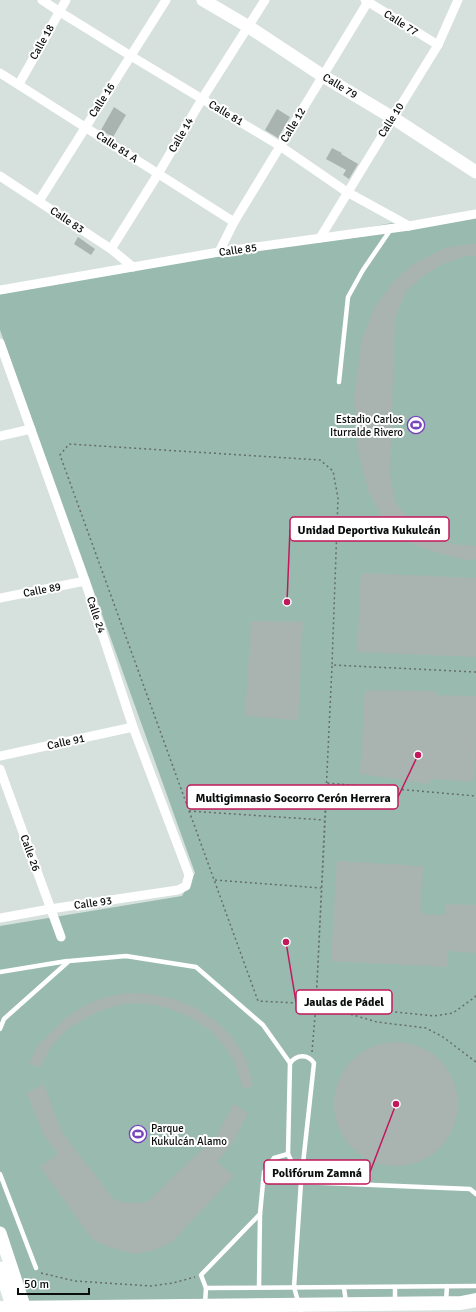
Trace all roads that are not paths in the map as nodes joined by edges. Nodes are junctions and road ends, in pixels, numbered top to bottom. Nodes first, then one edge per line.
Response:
1 (42, 0) edge
2 (66, 0) edge
3 (166, 0) edge
4 (203, 0) edge
5 (265, 0) edge
6 (458, 0) edge
7 (367, 1) edge
8 (60, 12) junction
9 (249, 27) junction
10 (438, 46) junction
11 (131, 56) junction
12 (0, 73) edge
13 (323, 76) junction
14 (19, 84) junction
15 (202, 99) junction
16 (393, 118) junction
17 (85, 127) junction
18 (280, 146) junction
19 (476, 172) edge
20 (158, 174) junction
21 (0, 176) edge
22 (347, 192) junction
23 (39, 201) junction
24 (476, 214) edge
25 (234, 222) junction
26 (409, 226) junction
27 (392, 228) junction
28 (320, 238) junction
29 (111, 249) junction
30 (219, 252) junction
31 (133, 267) junction
32 (0, 290) edge
33 (0, 343) edge
34 (339, 382) dead end
35 (31, 429) junction
36 (0, 436) edge
37 (85, 581) junction
38 (0, 598) edge
39 (133, 727) junction
40 (0, 756) edge
41 (0, 769) edge
42 (186, 886) joint
43 (50, 909) junction
44 (0, 918) edge
45 (61, 937) dead end
46 (69, 961) junction
47 (0, 972) edge
48 (0, 1029) edge
49 (290, 1063) junction
50 (288, 1154) junction
51 (0, 1174) edge
52 (301, 1182) junction
53 (476, 1194) edge
54 (260, 1214) junction
55 (0, 1233) edge
56 (0, 1268) edge
57 (36, 1268) road end
58 (447, 1286) junction
59 (476, 1286) edge
60 (259, 1287) junction
61 (294, 1287) junction
62 (395, 1287) junction
63 (206, 1288) junction
64 (344, 1288) junction
65 (476, 1300) edge
66 (446, 1303) junction
67 (346, 1304) junction
68 (396, 1304) junction
69 (205, 1305) junction
70 (300, 1308) edge
71 (15, 1309) edge

1 - 8 street, Calle 81
2 - 8 street, Calle 18
3 - 11 street, Calle 16
4 - 9 main road, Calle 79
5 - 9 street, Calle 14
6 - 10 street, Calle 10
7 - 10 street, Calle 77
7 - 13 street, Calle 12
8 - 11 street, Calle 81
8 - 14 street, Calle 18
9 - 13 main road, Calle 79
9 - 15 street, Calle 14
10 - 16 street, Calle 10
11 - 15 street, Calle 81
11 - 17 street, Calle 16
12 - 14 street, Calle 81 A
13 - 16 main road, Calle 79
13 - 18 street, Calle 12
14 - 17 street, Calle 81 A
15 - 18 street, Calle 81
15 - 20 street, Calle 14
16 - 19 main road, Calle 79
16 - 22 street, Calle 10
17 - 20 street, Calle 81 A
17 - 23 street, Calle 16
18 - 22 street, Calle 81
18 - 25 street, Calle 12
20 - 25 street, Calle 81 A
20 - 29 street, Calle 14
21 - 23 street, Calle 83
22 - 26 street, Calle 81
22 - 28 street, Calle 10
23 - 29 street, Calle 83
24 - 26 street, Calle 85
25 - 30 street, Calle 12
26 - 27 street, Calle 85
27 - 28 street, Calle 85
27 - 34 lane
28 - 30 street, Calle 85
29 - 31 street, Calle 83
30 - 31 street, Calle 85
31 - 32 street, Calle 85
33 - 35 street, Calle 24
35 - 36 street
35 - 37 street, Calle 24
37 - 38 street, Calle 89
37 - 39 street, Calle 24
39 - 40 street, Calle 91
39 - 42 street, Calle 24
41 - 43 street, Calle 26
42 - 43 street, Calle 93
43 - 44 street, Calle 93
43 - 45 street, Calle 26
46 - 47 lane
46 - 48 lane
46 - 49 lane
49 - 50 lane
49 - 52 lane
50 - 52 lane
50 - 54 lane
51 - 57 lane
52 - 53 lane
52 - 61 lane
54 - 60 lane
54 - 63 lane
55 - 71 main road
56 - 71 main road
58 - 59 lane
58 - 62 lane
58 - 66 lane
60 - 61 lane
60 - 63 lane
61 - 64 lane
61 - 70 lane
62 - 64 lane
62 - 68 lane
63 - 69 lane
64 - 67 lane
65 - 66 main road
66 - 68 main road
67 - 68 main road
67 - 70 main road
69 - 70 main road
69 - 71 main road

